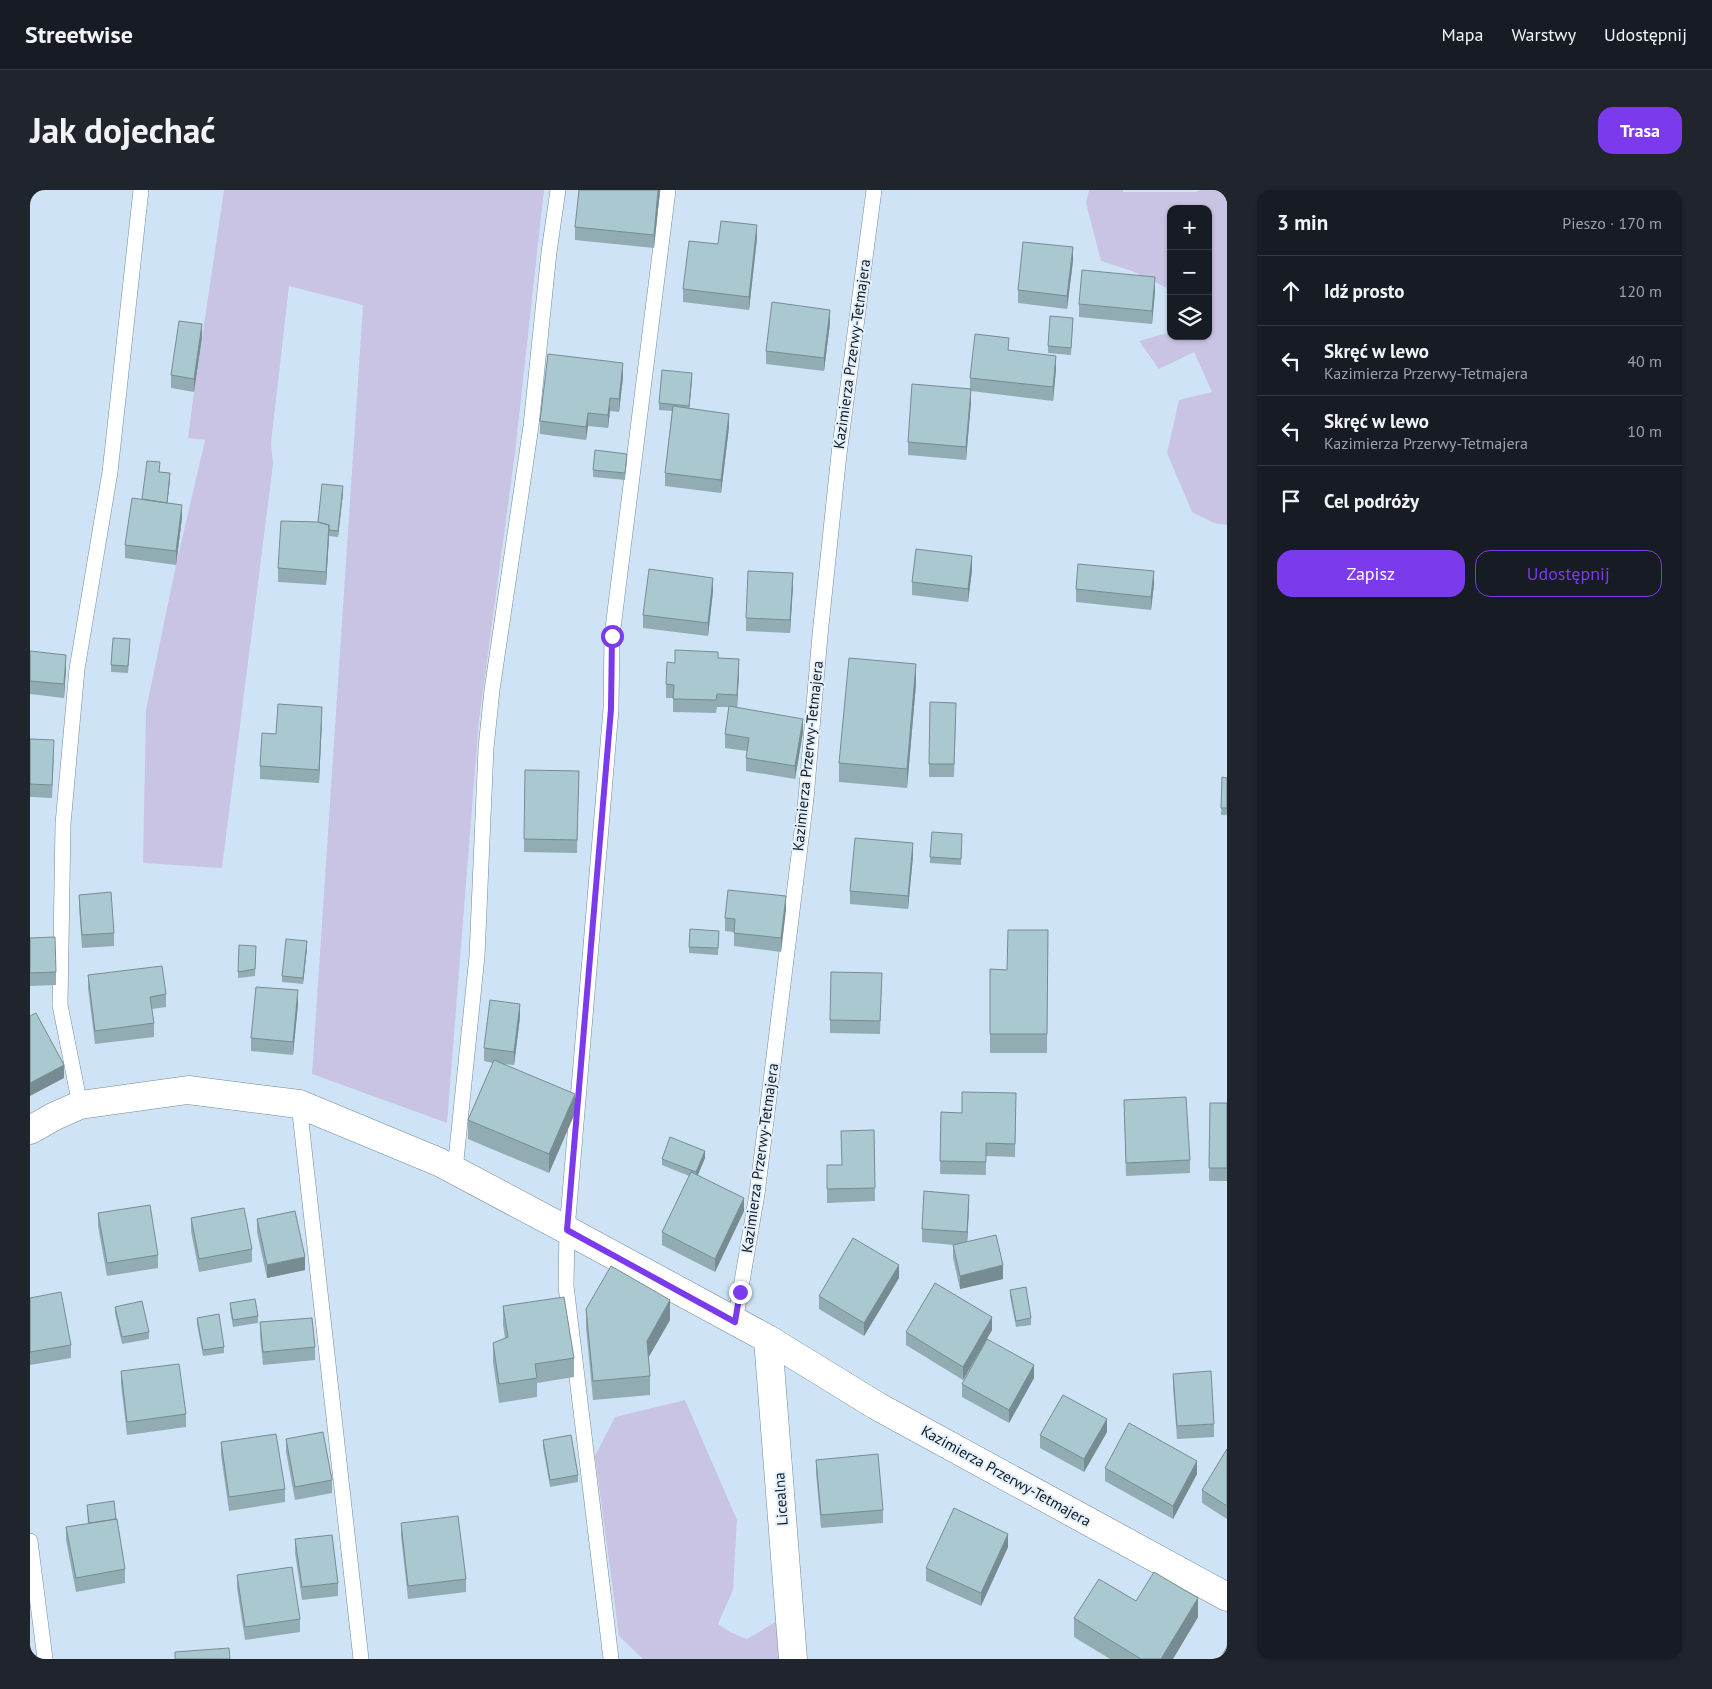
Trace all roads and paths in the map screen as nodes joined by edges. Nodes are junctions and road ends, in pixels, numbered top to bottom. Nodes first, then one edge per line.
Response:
1 (141, 190) edge
2 (558, 190) edge
3 (668, 190) edge
4 (874, 190) edge
5 (300, 1104) junction
6 (80, 1105) junction
7 (30, 1130) edge
8 (455, 1170) junction
9 (567, 1230) junction
10 (735, 1322) junction
11 (768, 1339) junction
12 (30, 1541) edge
13 (1227, 1597) edge
14 (45, 1659) edge
15 (361, 1659) edge
16 (611, 1659) edge
17 (793, 1659) edge

1 - 6 lane
2 - 8 lane
3 - 9 lane
4 - 10 lane, Kazimierza Przerwy-Tetmajera
5 - 6 street, Kazimierza Przerwy-Tetmajera
5 - 8 street, Kazimierza Przerwy-Tetmajera
5 - 15 lane
6 - 7 street, Kazimierza Przerwy-Tetmajera
8 - 9 street, Kazimierza Przerwy-Tetmajera
9 - 10 street, Kazimierza Przerwy-Tetmajera
9 - 16 lane
10 - 11 street, Kazimierza Przerwy-Tetmajera
11 - 13 street, Kazimierza Przerwy-Tetmajera
11 - 17 street, Licealna
12 - 14 lane

